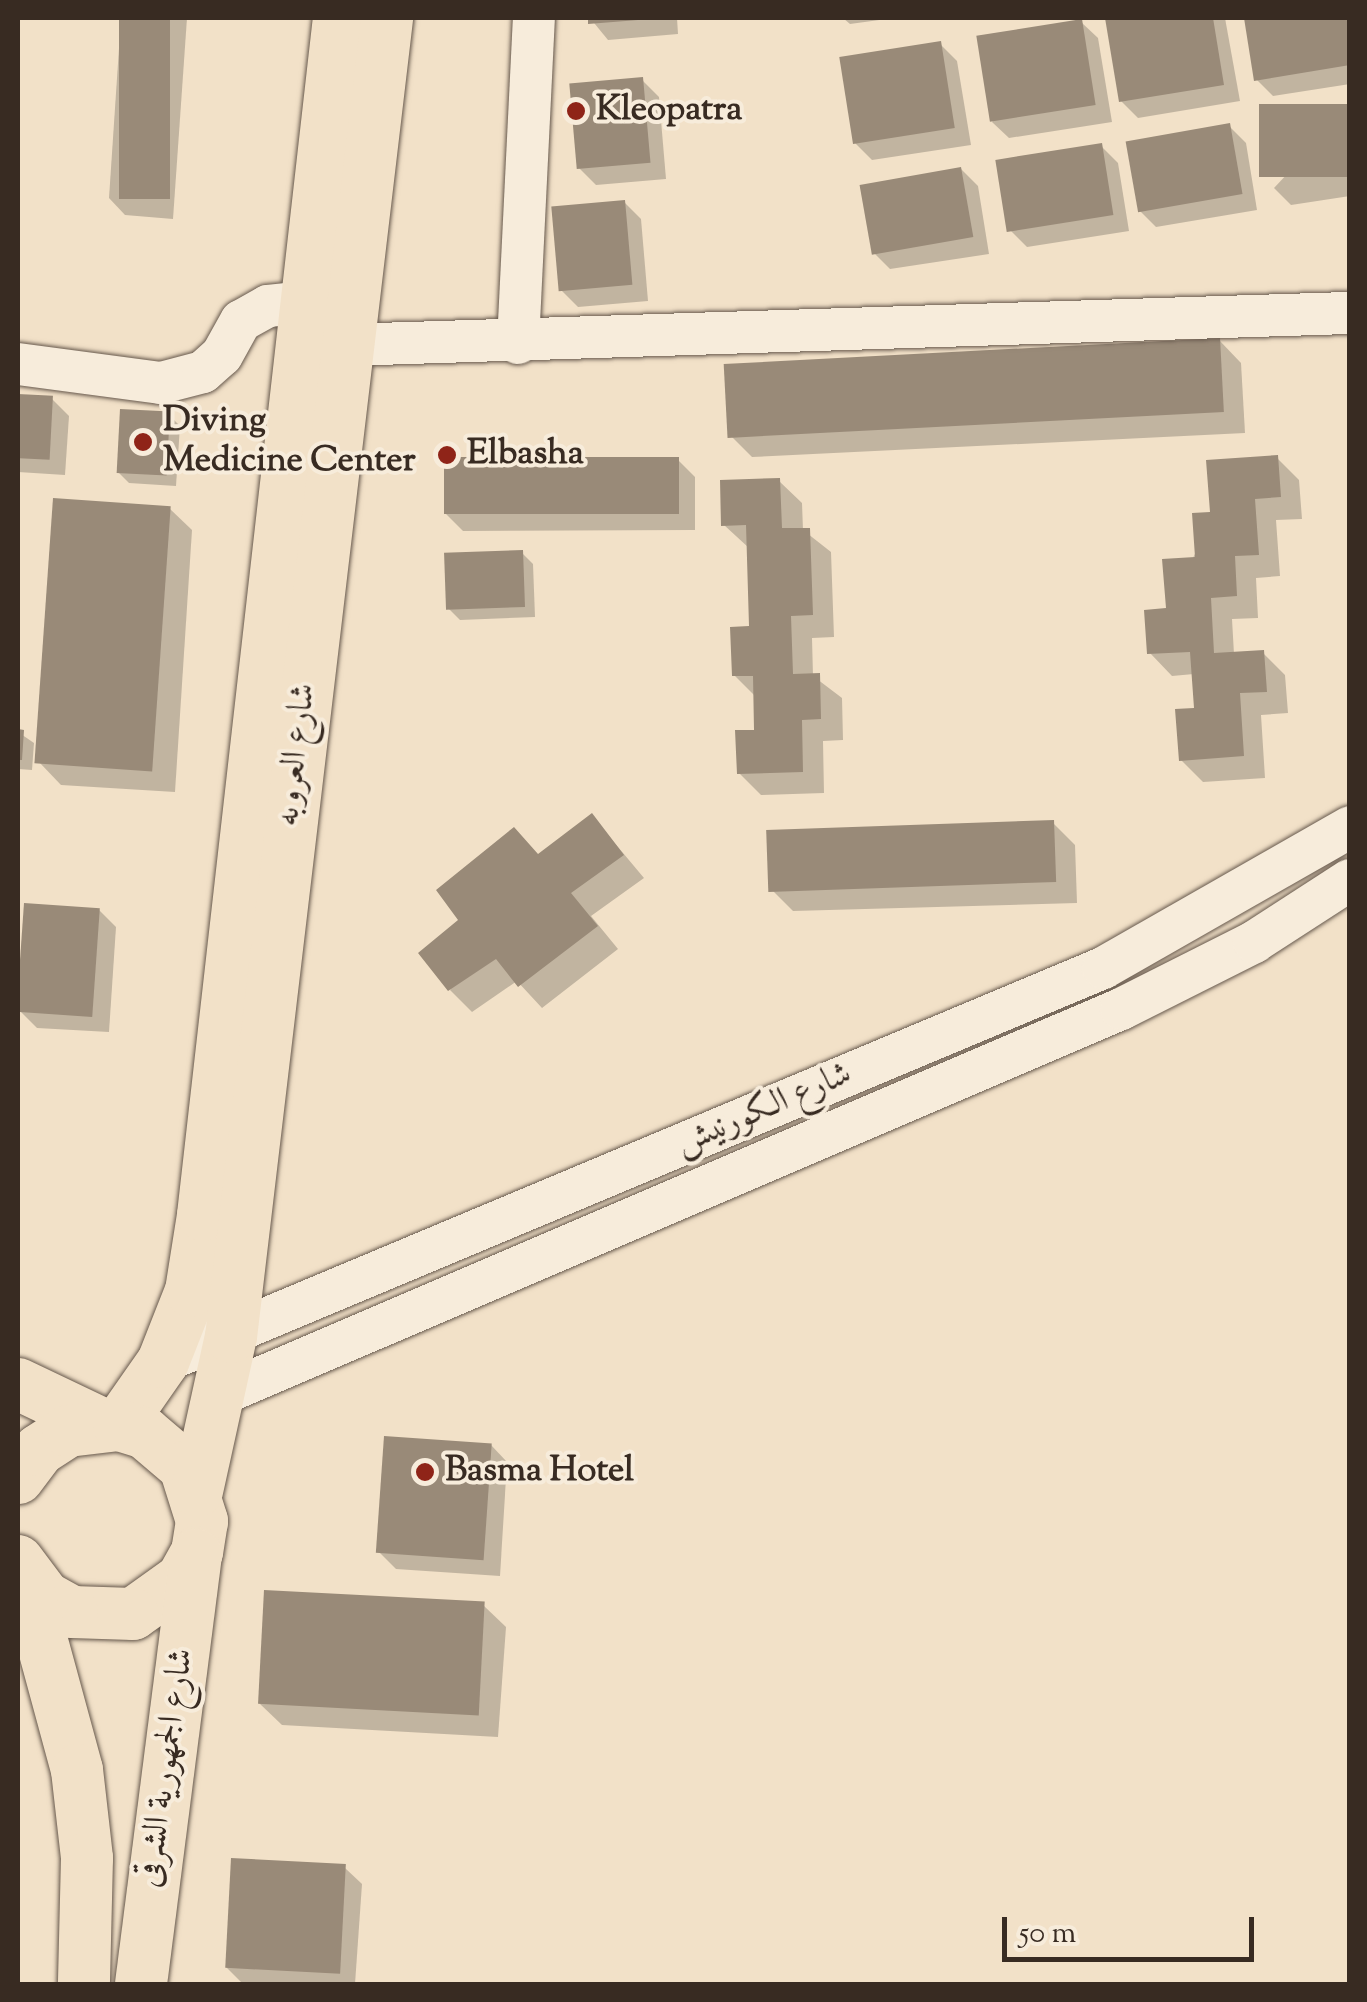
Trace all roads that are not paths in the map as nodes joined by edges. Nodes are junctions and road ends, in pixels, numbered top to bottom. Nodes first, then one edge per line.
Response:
1 (339, 18) edge
2 (386, 18) edge
3 (534, 18) edge
4 (306, 302) junction
5 (1350, 313) edge
6 (518, 344) junction
7 (346, 345) junction
8 (18, 364) edge
9 (1350, 827) edge
10 (1350, 880) edge
11 (231, 1337) junction
12 (163, 1362) junction
13 (18, 1384) edge
14 (220, 1395) junction
15 (111, 1425) junction
16 (18, 1478) edge
17 (197, 1491) junction
18 (197, 1552) junction
19 (21, 1568) edge
20 (84, 1984) edge
21 (141, 1984) edge

1 - 4 main road, شارع العروبه
2 - 7 main road, شارع العروبه
3 - 6 street
4 - 8 street
4 - 12 main road, شارع العروبه
5 - 6 street
6 - 7 street
7 - 11 main road, شارع العروبه
9 - 11 street, شارع الكورنيش
10 - 14 street, شارع الكورنيش
11 - 12 street, شارع الكورنيش
11 - 14 main road, شارع العروبه
12 - 15 main road, شارع العروبه
13 - 15 main road
14 - 17 main road, شارع العروبه
15 - 16 main road
15 - 17 main road
17 - 18 main road, شارع الجمهورية الشرقى
18 - 19 main road
18 - 21 main road, شارع الجمهورية الشرقى
19 - 20 main road, شارع الجمهورية الشرقى

